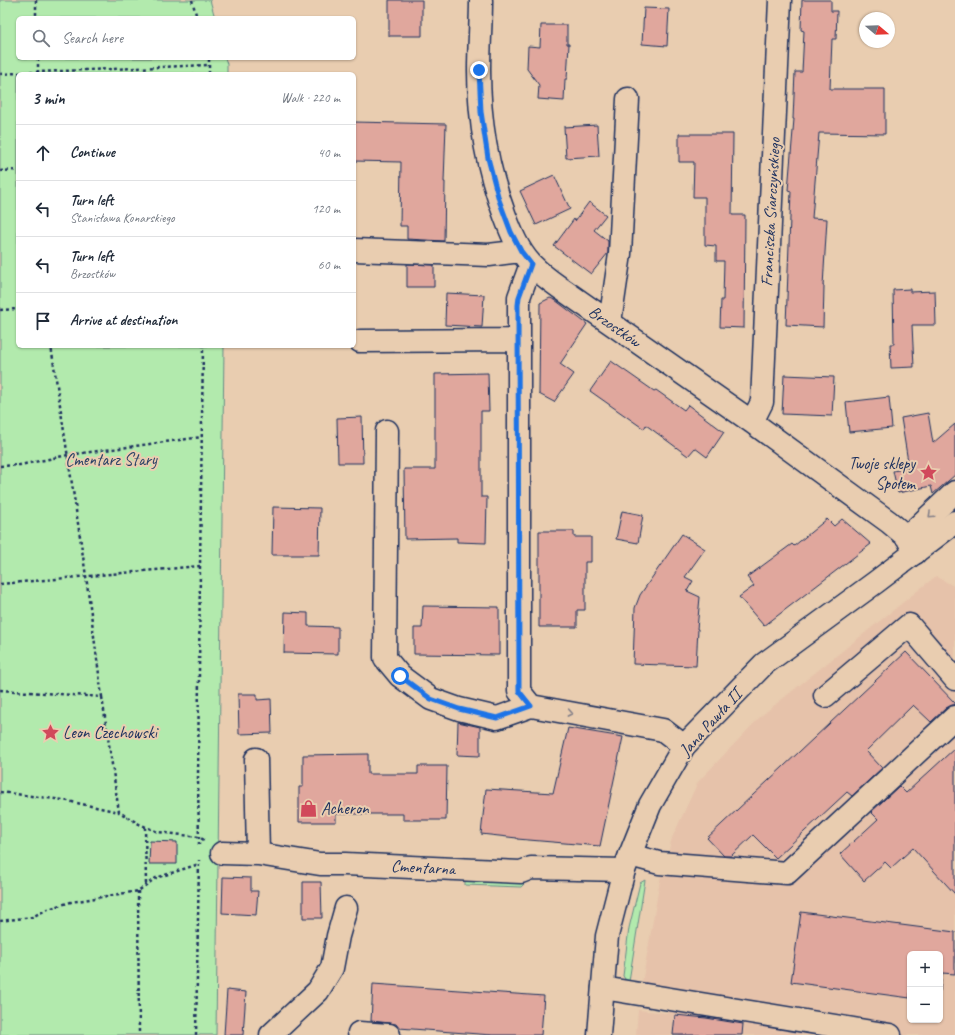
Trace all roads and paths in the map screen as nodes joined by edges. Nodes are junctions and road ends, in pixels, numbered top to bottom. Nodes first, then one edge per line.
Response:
1 (36, 0) edge
2 (192, 0) edge
3 (481, 0) edge
4 (780, 0) edge
5 (36, 16) edge
6 (196, 16) edge
7 (38, 60) edge
8 (209, 60) edge
9 (209, 65) junction
10 (38, 72) edge
11 (59, 72) edge
12 (209, 72) edge
13 (0, 74) edge
14 (16, 74) edge
15 (628, 100) dead end
16 (16, 170) edge
17 (0, 171) edge
18 (356, 250) edge
19 (526, 258) junction
20 (16, 309) edge
21 (0, 310) edge
22 (610, 322) junction
23 (519, 340) junction
24 (360, 341) dead end
25 (51, 348) edge
26 (204, 348) edge
27 (752, 422) junction
28 (387, 431) dead end
29 (202, 437) junction
30 (68, 455) junction
31 (0, 466) edge
32 (955, 492) edge
33 (955, 522) edge
34 (911, 545) junction
35 (200, 566) junction
36 (86, 576) junction
37 (0, 584) edge
38 (955, 678) edge
39 (0, 690) edge
40 (102, 696) junction
41 (825, 696) dead end
42 (531, 706) junction
43 (955, 718) edge
44 (684, 746) junction
45 (256, 759) dead end
46 (0, 792) edge
47 (119, 812) junction
48 (145, 827) junction
49 (199, 837) junction
50 (199, 850) dead end
51 (222, 853) joint
52 (258, 854) junction
53 (199, 857) dead end
54 (627, 862) junction
55 (199, 864) junction
56 (146, 885) junction
57 (138, 891) junction
58 (346, 908) dead end
59 (0, 921) edge
60 (603, 988) junction
61 (359, 1032) dead end
62 (139, 1035) edge
63 (196, 1035) edge
64 (271, 1035) edge
65 (389, 1035) edge
66 (599, 1035) edge
67 (890, 1035) edge

1 - 5 path
2 - 6 path
3 - 19 street, Brzostków
4 - 27 street, Franciszka Siarczyńskiego
7 - 10 path
8 - 9 path
9 - 11 path
9 - 12 path
13 - 14 path
15 - 22 street
16 - 17 path
18 - 19 street
19 - 22 street, Brzostków
19 - 23 street
20 - 21 path
22 - 27 street, Brzostków
23 - 24 street
23 - 42 street
25 - 30 path
26 - 29 path
27 - 34 street, Brzostków
28 - 42 street
29 - 30 path
29 - 35 path
30 - 31 path
30 - 36 path
32 -> 34 street
33 - 34 street, Jana Pawła II
34 - 44 street, Jana Pawła II
35 - 36 path
35 - 49 path
36 - 37 path
36 - 40 path
38 - 41 street
39 - 40 path
40 - 47 path
42 -> 44 street
43 - 54 street, Cmentarna
44 - 54 street, Jana Pawła II
45 - 52 street
46 - 47 path
47 - 48 path
48 - 49 path
48 - 56 path
49 - 50 path
49 - 51 path
51 - 52 street, Cmentarna
52 - 54 street, Cmentarna
53 - 55 path
54 - 60 street, Jana Pawła II
55 - 56 path
55 - 63 path
56 - 57 path
57 - 59 path
57 - 62 path
58 - 64 street
60 - 66 street, Jana Pawła II
60 - 67 street
61 - 65 street

